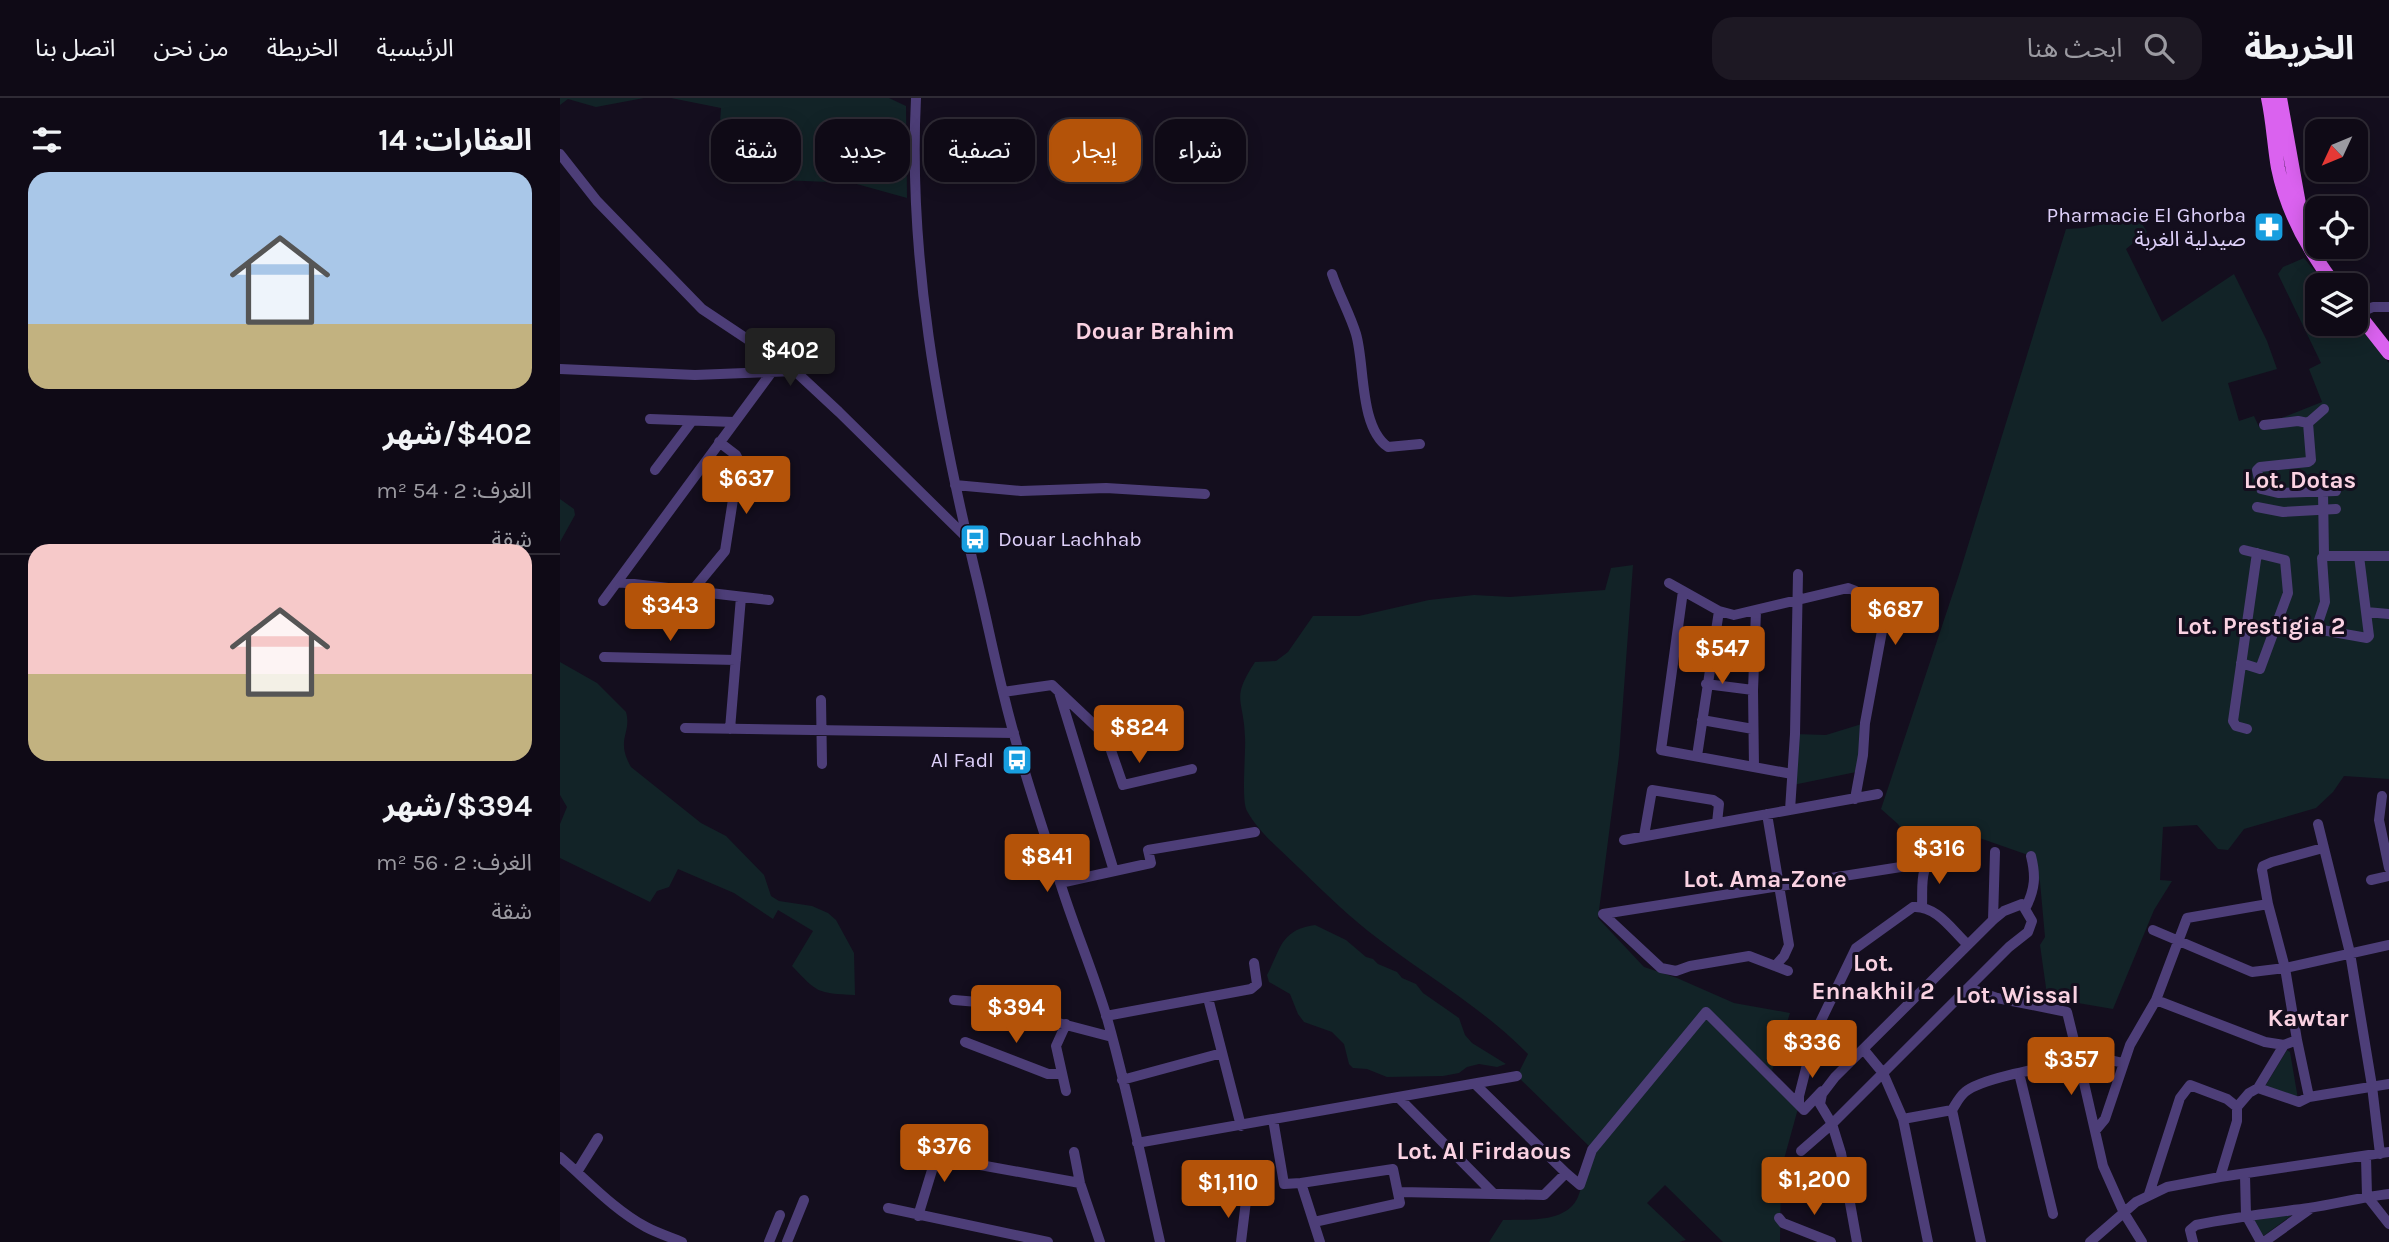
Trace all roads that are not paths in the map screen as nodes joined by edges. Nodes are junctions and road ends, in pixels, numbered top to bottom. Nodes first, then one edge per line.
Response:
1 (916, 98) edge
2 (2268, 98) edge
3 (2280, 98) edge
4 (560, 154) edge
5 (2305, 216) edge
6 (2326, 273) edge
7 (1332, 274) dead end
8 (2389, 307) edge
9 (2368, 309) edge
10 (2368, 318) edge
11 (2381, 332) edge
12 (2389, 353) edge
13 (560, 369) edge
14 (795, 371) junction
15 (771, 373) junction
16 (2324, 409) dead end
17 (650, 419) dead end
18 (692, 421) junction
19 (734, 422) junction
20 (2308, 423) junction
21 (2264, 425) dead end
22 (719, 442) junction
23 (1420, 444) dead end
24 (655, 470) dead end
25 (955, 485) junction
26 (2323, 491) junction
27 (2336, 491) dead end
28 (1205, 494) dead end
29 (2257, 507) dead end
30 (2324, 509) junction
31 (2336, 509) dead end
32 (967, 538) junction
33 (2244, 550) dead end
34 (2257, 553) junction
35 (2324, 556) junction
36 (2359, 556) junction
37 (2389, 556) edge
38 (1798, 574) dead end
39 (617, 582) junction
40 (1669, 583) dead end
41 (692, 591) junction
42 (1683, 591) junction
43 (741, 597) junction
44 (769, 600) dead end
45 (603, 601) dead end
46 (1797, 601) junction
47 (1718, 611) junction
48 (1756, 611) junction
49 (2366, 612) junction
50 (2389, 614) edge
51 (2277, 622) junction
52 (2316, 629) junction
53 (604, 657) dead end
54 (736, 660) junction
55 (2241, 663) junction
56 (1706, 684) junction
57 (1753, 690) junction
58 (1003, 691) junction
59 (1059, 692) junction
60 (821, 700) dead end
61 (1702, 720) junction
62 (685, 728) dead end
63 (1149, 728) dead end
64 (730, 729) junction
65 (1753, 729) junction
66 (2247, 729) dead end
67 (822, 730) junction
68 (1014, 733) junction
69 (1106, 736) junction
70 (1697, 756) junction
71 (822, 764) dead end
72 (1754, 767) junction
73 (1192, 769) dead end
74 (1792, 774) junction
75 (1878, 794) dead end
76 (2382, 796) dead end
77 (1855, 799) junction
78 (1790, 810) junction
79 (1767, 814) junction
80 (1717, 823) junction
81 (2318, 824) dead end
82 (1255, 832) dead end
83 (1644, 836) junction
84 (1624, 840) dead end
85 (2323, 848) junction
86 (1995, 852) dead end
87 (1940, 854) dead end
88 (2031, 856) dead end
89 (1926, 863) junction
90 (2389, 867) edge
91 (1114, 871) junction
92 (2389, 876) edge
93 (2371, 880) dead end
94 (1060, 883) junction
95 (1777, 885) junction
96 (2268, 904) junction
97 (1922, 906) junction
98 (2026, 907) junction
99 (1993, 920) junction
100 (2153, 930) dead end
101 (2178, 942) junction
102 (1967, 944) junction
103 (2389, 944) edge
104 (2350, 953) junction
105 (1254, 963) dead end
106 (1775, 966) junction
107 (2285, 968) junction
108 (1788, 971) dead end
109 (1968, 988) junction
110 (1208, 998) junction
111 (954, 1000) dead end
112 (2155, 1000) junction
113 (1106, 1016) junction
114 (1066, 1024) junction
115 (1112, 1037) junction
116 (2297, 1040) junction
117 (965, 1042) dead end
118 (2284, 1045) junction
119 (1864, 1050) junction
120 (1222, 1054) junction
121 (2078, 1056) junction
122 (2123, 1063) junction
123 (1884, 1073) junction
124 (2020, 1073) junction
125 (1062, 1074) junction
126 (1517, 1076) dead end
127 (1122, 1080) junction
128 (1475, 1084) junction
129 (2389, 1084) edge
130 (1827, 1086) junction
131 (2372, 1086) junction
132 (2258, 1088) junction
133 (1066, 1091) dead end
134 (1399, 1097) junction
135 (2309, 1097) junction
136 (2237, 1107) junction
137 (1802, 1108) junction
138 (1952, 1110) junction
139 (1273, 1119) junction
140 (1903, 1119) junction
141 (1832, 1124) junction
142 (1241, 1126) junction
143 (2095, 1131) junction
144 (598, 1138) dead end
145 (1137, 1143) junction
146 (940, 1144) dead end
147 (1074, 1152) dead end
148 (1801, 1152) dead end
149 (2385, 1153) edge
150 (560, 1157) edge
151 (936, 1157) junction
152 (2366, 1157) junction
153 (577, 1172) junction
154 (1566, 1174) junction
155 (2245, 1175) junction
156 (2220, 1177) junction
157 (1080, 1183) junction
158 (1301, 1183) junction
159 (1400, 1192) junction
160 (1494, 1194) junction
161 (2149, 1194) junction
162 (2389, 1194) edge
163 (2367, 1196) junction
164 (1192, 1198) dead end
165 (804, 1200) dead end
166 (888, 1208) dead end
167 (2312, 1208) junction
168 (2124, 1213) junction
169 (2053, 1214) dead end
170 (780, 1215) dead end
171 (2246, 1215) junction
172 (918, 1216) junction
173 (1779, 1218) dead end
174 (1314, 1222) junction
175 (2389, 1224) edge
176 (1001, 1237) edge
177 (682, 1242) edge
178 (769, 1242) edge
179 (787, 1242) edge
180 (1048, 1242) edge
181 (1100, 1242) edge
182 (1160, 1242) edge
183 (1241, 1242) edge
184 (1320, 1242) edge
185 (1831, 1242) edge
186 (1857, 1242) edge
187 (1928, 1242) edge
188 (1980, 1242) edge
189 (2090, 1242) edge
190 (2142, 1242) edge
191 (2193, 1242) edge
192 (2263, 1242) edge

1 - 25 street
2 - 6 main road
3 - 5 main road
4 - 14 street
7 - 23 street
8 - 9 street
10 - 11 main road
11 - 12 main road
13 - 15 street
14 - 15 street
14 - 32 street
15 - 19 street
16 - 20 street
17 - 18 street
18 - 19 street
18 - 24 street
19 - 22 street
20 - 21 street
20 - 26 street
22 - 39 street
22 - 41 street
25 - 28 street
25 - 32 street
26 - 27 street
26 - 30 street
29 - 30 street
30 - 31 street
30 - 35 street
32 - 58 street
33 - 34 street
34 - 51 street
34 - 55 street
35 - 36 street
35 - 52 street
36 - 37 street
36 - 49 street
38 - 46 street
39 - 41 street
39 - 45 street
40 - 42 street
41 - 43 street
42 - 47 street
42 - 70 street
43 - 44 street
43 - 54 street
46 - 48 street
46 - 74 street
46 - 77 street
47 - 48 street
47 - 56 street
48 - 57 street
49 - 50 street
49 - 52 street
51 - 52 street
51 - 55 street
53 - 54 street
54 - 64 street
55 - 66 street
56 - 57 street
56 - 61 street
57 - 65 street
58 - 59 street
58 - 68 street
59 - 69 street
59 - 91 street
60 - 67 street
61 - 65 street
61 - 70 street
62 - 64 street
63 - 69 street
64 - 67 street
65 - 72 street
67 - 68 street
67 - 71 street
68 - 94 street
69 - 73 street
70 - 72 street
72 - 74 street
74 - 78 street
75 - 77 street
76 - 90 street
77 - 78 street
78 - 79 street
79 - 80 street
79 - 95 street
80 - 83 street
80 - 83 street
81 - 85 street
82 - 91 street
83 - 84 street
85 - 96 street
85 - 104 street
86 - 99 street
87 - 89 street
88 - 98 street
89 - 95 street
89 - 97 street
91 - 94 street
92 - 93 street
94 - 113 street
95 - 106 street
95 - 106 street
96 - 101 street
96 - 107 street
97 - 102 street
97 - 137 street
98 - 99 street
98 - 109 street
99 - 102 street
100 - 101 street
101 - 107 street
101 - 112 street
102 - 119 street
103 - 104 street
104 - 107 street
104 - 131 street
105 - 110 street
106 - 108 street
107 - 116 street
109 - 121 street
109 - 123 street
110 - 113 street
110 - 120 street
111 - 114 street
112 - 118 street
112 - 122 street
113 - 115 street
114 - 115 street
114 - 125 street
115 - 127 street
116 - 118 street
116 - 135 street
117 - 125 street
118 - 132 street
119 - 123 street
119 - 130 street
120 - 127 street
120 - 142 street
121 - 122 street
121 - 124 street
121 - 143 street
122 - 143 street
123 - 140 street
123 - 141 street
124 - 138 street
124 - 169 street
125 - 133 street
126 - 128 street
127 - 145 street
128 - 134 street
128 - 154 street
129 - 131 street
130 - 137 street
130 - 141 street
131 - 135 street
131 - 149 street
132 - 135 street
132 - 136 street
134 - 139 street
134 - 160 street
136 - 156 street
136 - 161 street
137 - 154 street
138 - 140 street
138 - 188 street
139 - 142 street
139 - 158 street
140 - 187 street
141 - 148 street
141 - 186 street
142 - 145 street
143 - 168 street
144 - 153 street
145 - 182 street
146 - 151 street
147 - 157 street
149 - 152 street
150 - 153 street
151 - 157 street
151 - 172 street
152 - 155 street
152 - 163 street
153 - 177 street
154 - 160 street
155 - 156 street
155 - 171 street
156 - 161 street
157 - 181 street
158 - 159 street
158 - 174 street
159 - 160 street
159 - 174 street
161 - 168 street
162 - 163 street
163 - 167 street
163 - 175 street
164 - 183 street
165 - 179 street
166 - 172 street
167 - 171 street
167 - 192 street
168 - 189 street
168 - 190 street
170 - 178 street
171 - 191 street
171 - 192 street
172 - 176 street
173 - 185 street
174 - 184 street
176 - 180 street

